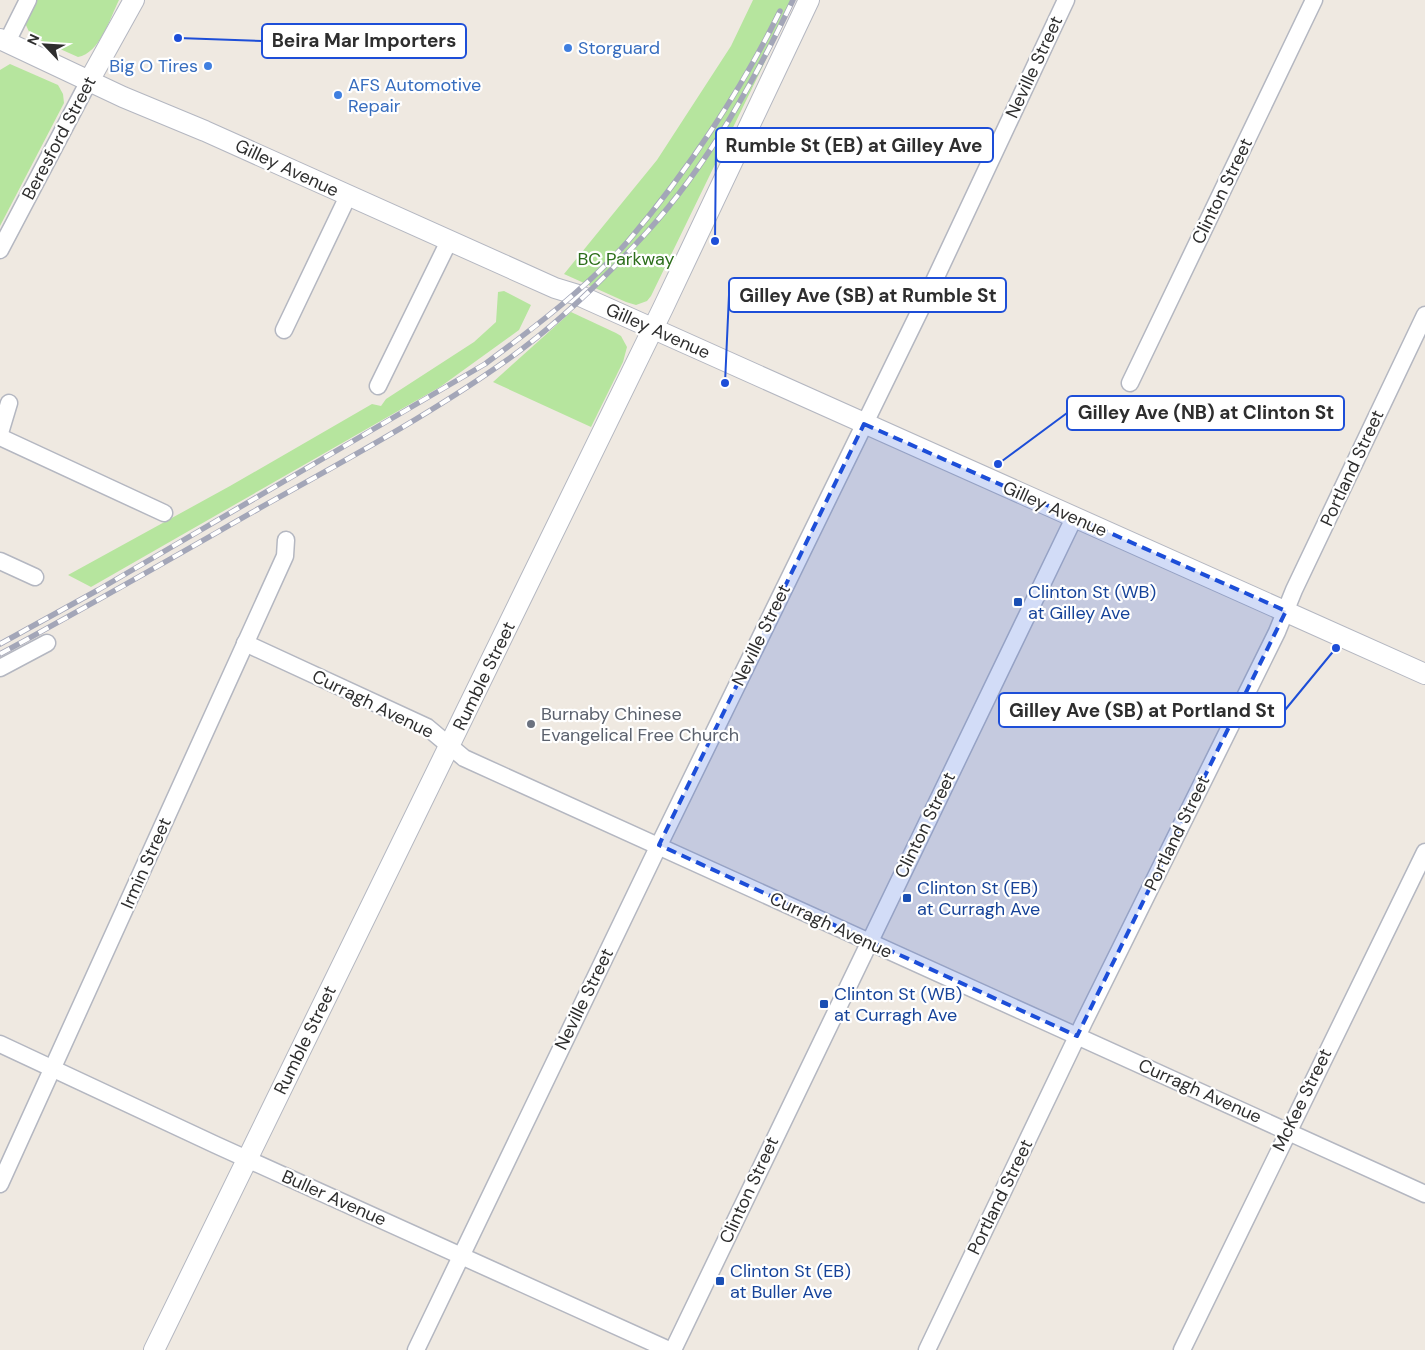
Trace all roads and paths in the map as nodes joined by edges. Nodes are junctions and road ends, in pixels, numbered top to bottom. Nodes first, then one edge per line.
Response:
1 (28, 0) edge
2 (134, 0) edge
3 (809, 0) edge
4 (1066, 0) edge
5 (1314, 0) edge
6 (2, 45) edge
7 (89, 81) junction
8 (348, 196) junction
9 (449, 241) junction
10 (0, 250) edge
11 (1425, 315) edge
12 (284, 330) dead end
13 (652, 330) junction
14 (1130, 383) dead end
15 (378, 386) dead end
16 (9, 403) dead end
17 (864, 424) junction
18 (0, 434) edge
19 (0, 438) edge
20 (164, 513) dead end
21 (1074, 518) junction
22 (286, 540) dead end
23 (0, 561) edge
24 (35, 578) dead end
25 (1286, 611) junction
26 (47, 643) dead end
27 (245, 643) junction
28 (0, 668) edge
29 (1425, 674) edge
30 (450, 745) junction
31 (659, 845) junction
32 (1425, 852) edge
33 (869, 942) junction
34 (1078, 1036) junction
35 (0, 1044) edge
36 (54, 1068) junction
37 (1287, 1131) junction
38 (247, 1159) junction
39 (0, 1184) edge
40 (1425, 1194) edge
41 (463, 1255) junction
42 (154, 1350) edge
43 (416, 1350) edge
44 (671, 1350) edge
45 (927, 1350) edge
46 (1182, 1350) edge

1 - 6 street
2 - 7 street, Beresford Street
3 - 13 street, Rumble Street
4 - 17 street, Neville Street
5 - 14 street, Clinton Street
6 - 7 street, Gilley Avenue
7 - 8 street, Gilley Avenue
7 - 10 street, Beresford Street
8 - 9 street, Gilley Avenue
8 - 12 street
9 - 13 street, Gilley Avenue
9 - 15 street
11 - 25 street, Portland Street
13 - 17 street, Gilley Avenue
13 - 30 street, Rumble Street
16 - 18 street
17 - 21 street, Gilley Avenue
17 - 31 street, Neville Street
19 - 20 street
21 - 25 street, Gilley Avenue
21 - 33 street, Clinton Street
22 - 27 street, Irmin Street
23 - 24 street
25 - 29 street, Gilley Avenue
25 - 34 street, Portland Street
26 - 28 street
27 - 30 street, Curragh Avenue
27 - 36 street, Irmin Street
30 - 31 street, Curragh Avenue
30 - 38 street, Rumble Street
31 - 33 street, Curragh Avenue
31 - 41 street, Neville Street
32 - 37 street, McKee Street
33 - 34 street, Curragh Avenue
33 - 44 street, Clinton Street
34 - 37 street, Curragh Avenue
34 - 45 street, Portland Street
35 - 36 street, Buller Avenue
36 - 38 street, Buller Avenue
36 - 39 street, Irmin Street
37 - 40 street, Curragh Avenue
37 - 46 street, McKee Street
38 - 41 street, Buller Avenue
38 - 42 street, Rumble Street
41 - 43 street, Neville Street
41 - 44 street, Buller Avenue

